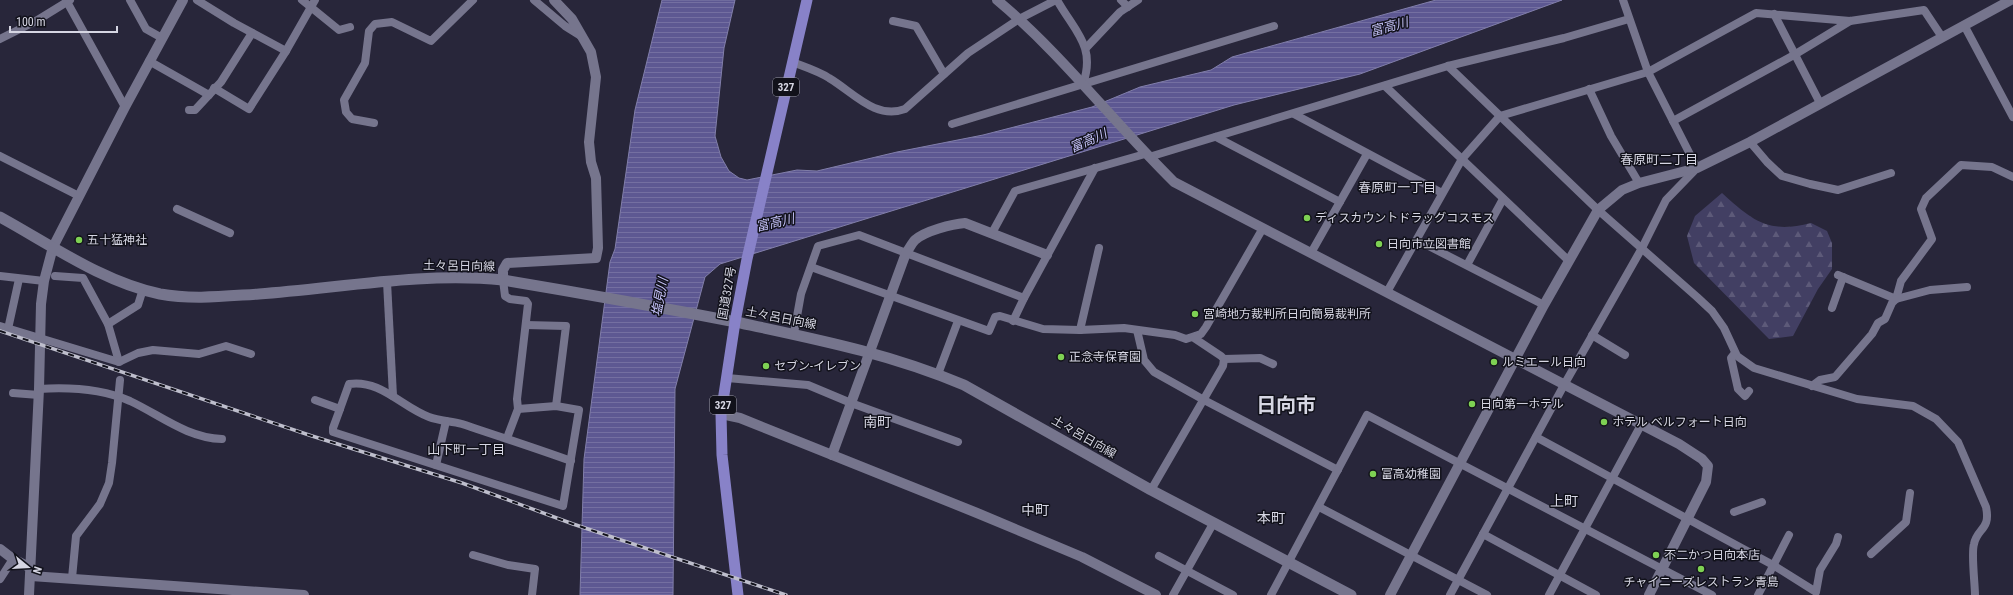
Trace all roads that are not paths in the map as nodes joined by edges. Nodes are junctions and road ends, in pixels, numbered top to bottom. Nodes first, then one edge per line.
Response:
1 (130, 0) edge
2 (183, 0) edge
3 (197, 0) edge
4 (302, 0) edge
5 (473, 0) edge
6 (534, 0) edge
7 (554, 0) edge
8 (807, 0) edge
9 (997, 0) edge
10 (1057, 0) edge
11 (1121, 0) edge
12 (1138, 0) edge
13 (1624, 0) edge
14 (2011, 0) edge
15 (68, 1) edge
16 (313, 3) edge
17 (1128, 7) junction
18 (1774, 14) junction
19 (1628, 15) junction
20 (1019, 18) junction
21 (893, 21) dead end
22 (1850, 21) junction
23 (1964, 25) junction
24 (1274, 26) dead end
25 (350, 27) dead end
26 (252, 33) junction
27 (582, 36) junction
28 (1942, 37) junction
29 (162, 38) junction
30 (0, 39) edge
31 (1086, 48) junction
32 (286, 51) junction
33 (1794, 55) junction
34 (149, 61) junction
35 (792, 62) junction
36 (1448, 66) junction
37 (1648, 72) junction
38 (944, 74) junction
39 (1084, 85) junction
40 (1385, 86) junction
41 (1589, 89) junction
42 (212, 92) junction
43 (1820, 103) junction
44 (125, 107) junction
45 (189, 110) dead end
46 (1294, 114) junction
47 (1500, 116) junction
48 (2013, 117) edge
49 (1673, 121) junction
50 (374, 123) dead end
51 (952, 124) dead end
52 (1216, 137) junction
53 (1750, 142) junction
54 (1145, 153) junction
55 (1367, 154) junction
56 (0, 156) edge
57 (1462, 159) junction
58 (1095, 168) junction
59 (1697, 168) junction
60 (1891, 173) dead end
61 (2013, 177) edge
62 (1639, 183) junction
63 (1442, 193) junction
64 (78, 196) junction
65 (1504, 199) junction
66 (1340, 202) junction
67 (177, 209) dead end
68 (1598, 210) junction
69 (0, 217) edge
70 (1263, 228) junction
71 (230, 233) dead end
72 (992, 233) junction
73 (1417, 240) junction
74 (53, 247) junction
75 (1099, 248) dead end
76 (1642, 248) junction
77 (906, 253) junction
78 (1312, 253) junction
79 (1047, 255) junction
80 (1569, 261) junction
81 (1467, 265) junction
82 (811, 267) junction
83 (0, 276) edge
84 (55, 276) dead end
85 (20, 279) junction
86 (503, 280) junction
87 (44, 281) junction
88 (387, 282) junction
89 (1967, 287) dead end
90 (143, 289) junction
91 (1387, 292) junction
92 (891, 297) junction
93 (1024, 298) junction
94 (1896, 299) junction
95 (1544, 305) junction
96 (1832, 308) dead end
97 (729, 321) junction
98 (958, 321) junction
99 (1013, 321) junction
100 (108, 324) junction
101 (526, 325) junction
102 (4, 327) edge
103 (1080, 330) junction
104 (1136, 330) junction
105 (794, 333) junction
106 (1592, 335) junction
107 (1194, 338) junction
108 (40, 339) junction
109 (870, 352) junction
110 (1735, 353) junction
111 (251, 354) dead end
112 (1625, 354) dead end
113 (1224, 359) junction
114 (1515, 360) junction
115 (118, 362) junction
116 (1273, 364) dead end
117 (938, 374) junction
118 (727, 378) junction
119 (120, 380) dead end
120 (1564, 385) junction
121 (1812, 386) junction
122 (1749, 391) dead end
123 (39, 392) junction
124 (13, 393) dead end
125 (393, 396) junction
126 (118, 397) junction
127 (315, 400) dead end
128 (1204, 400) junction
129 (851, 403) junction
130 (556, 406) junction
131 (340, 409) junction
132 (518, 409) junction
133 (721, 414) junction
134 (446, 421) junction
135 (1641, 426) junction
136 (1536, 437) junction
137 (222, 438) dead end
138 (507, 438) junction
139 (958, 442) dead end
140 (832, 455) junction
141 (571, 461) junction
142 (1460, 464) junction
143 (436, 465) junction
144 (1338, 470) junction
145 (1613, 478) junction
146 (1508, 488) junction
147 (1151, 490) junction
148 (1910, 493) dead end
149 (1762, 502) dead end
150 (1319, 507) junction
151 (1734, 512) dead end
152 (1688, 519) junction
153 (1214, 522) junction
154 (1585, 529) junction
155 (1483, 534) junction
156 (1788, 535) dead end
157 (1838, 538) dead end
158 (0, 549) edge
159 (1871, 554) dead end
160 (473, 555) dead end
161 (1159, 556) dead end
162 (1412, 557) junction
163 (13, 559) junction
164 (1290, 561) junction
165 (1773, 565) junction
166 (1663, 569) junction
167 (1186, 571) junction
168 (31, 572) junction
169 (1560, 575) junction
170 (72, 578) junction
171 (0, 579) edge
172 (1458, 580) junction
173 (240, 593) edge
174 (29, 595) edge
175 (304, 595) edge
176 (532, 595) edge
177 (738, 595) edge
178 (1156, 595) edge
179 (1173, 595) edge
180 (1234, 595) edge
181 (1271, 595) edge
182 (1351, 595) edge
183 (1390, 595) edge
184 (1450, 595) edge
185 (1486, 595) edge
186 (1550, 595) edge
187 (1596, 595) edge
188 (1649, 595) edge
189 (1712, 595) edge
190 (1758, 595) edge
191 (1975, 595) edge

1 - 29 street
2 - 29 street
3 - 26 street
4 - 16 street
5 - 50 street
6 - 27 street
7 - 27 street
8 - 35 highway, 国道327号 / 327
9 - 20 street
10 - 20 street
10 - 31 street
11 - 17 street
12 - 17 street
13 - 19 street
14 - 23 street
15 - 30 street
15 - 44 street
16 - 25 street
16 - 32 street
17 - 31 street
18 - 22 street
18 - 33 street
18 - 37 street
19 - 36 street
19 - 37 street
20 - 38 street
20 - 39 street
21 - 38 street
22 - 28 street
22 - 33 street
23 - 28 street
23 - 48 street
24 - 39 street
26 - 32 street
26 - 42 street
27 - 86 street
28 - 43 street
29 - 34 street
31 - 39 street
32 - 42 street
33 - 43 street
33 - 49 street
34 - 42 street
34 - 44 street
35 - 38 street
35 - 97 highway, 国道327号 / 327
36 - 40 street
36 - 47 street
37 - 41 street
37 - 49 street
39 - 51 street
39 - 54 street
40 - 46 street
40 - 57 street
41 - 47 street
41 - 62 street
42 - 45 street
43 - 53 street
44 - 64 street
46 - 52 street
46 - 55 street
47 - 57 street
47 - 68 street
49 - 59 street
52 - 54 street
52 - 66 street
53 - 59 street
53 - 60 street
54 - 58 street
54 - 70 street
55 - 63 street
55 - 66 street
56 - 64 street
57 - 63 street
57 - 65 street
58 - 72 street
58 - 79 street
59 - 62 street
59 - 76 street
61 - 94 street
62 - 68 street
63 - 73 street
64 - 74 street
65 - 80 street
65 - 81 street
66 - 78 street
67 - 71 street
68 - 76 street
68 - 80 street
69 - 74 main road, 土々呂日向線
70 - 78 street
70 - 107 street
72 - 77 street
72 - 79 street
73 - 81 street
73 - 91 street
74 - 87 street
74 - 90 main road, 土々呂日向線
75 - 103 street
76 - 106 street
76 - 110 street
77 - 82 street
77 - 92 street
77 - 93 street
78 - 91 street
79 - 93 street
80 - 95 street
81 - 95 street
82 - 92 street
82 - 105 street
83 - 85 street
84 - 100 street
85 - 87 street
85 - 102 street
86 - 88 main road, 土々呂日向線
86 - 97 main road, 土々呂日向線
86 - 101 street
87 - 108 street
88 - 90 main road, 土々呂日向線
88 - 125 street
89 - 94 street
90 - 100 street
91 - 114 street
92 - 98 street
92 - 109 street
93 - 99 street
94 - 96 street
94 - 121 street
95 - 114 street
97 - 105 main road, 土々呂日向線
97 - 118 highway, 国道327号 / 327
98 - 99 street
98 - 117 street
99 - 103 street
100 - 115 street
101 - 130 street
101 - 132 street
102 - 108 street
103 - 104 street
104 - 107 street
104 - 128 street
105 - 109 main road, 土々呂日向線
106 - 112 street
106 - 120 street
107 - 113 street
108 - 115 street
108 - 123 street
109 - 117 main road, 土々呂日向線
109 - 129 street
110 - 121 street
110 - 122 street
111 - 115 street
113 - 116 street
113 - 128 street
114 - 120 street
114 - 142 street
117 - 147 main road, 土々呂日向線
118 - 129 street
118 - 133 highway, 国道327号 / 327
119 - 126 street
120 - 135 street
120 - 136 street
121 - 191 street
123 - 124 street
123 - 126 street
123 - 168 street
125 - 131 street
125 - 134 street
126 - 137 street
126 - 170 street
127 - 131 street
128 - 144 street
128 - 147 street
129 - 139 street
129 - 140 street
130 - 132 street
130 - 141 street
131 - 143 street
132 - 138 street
133 - 140 street
133 - 177 highway, 国道327号 / 327
134 - 138 street
134 - 143 street
135 - 145 street
135 - 152 street
136 - 145 street
136 - 146 street
138 - 141 street
140 - 178 street
141 - 143 street
142 - 144 street
142 - 146 street
142 - 162 street
144 - 150 street
145 - 152 street
145 - 154 street
146 - 154 street
146 - 155 street
147 - 153 main road, 土々呂日向線
148 - 159 street
149 - 151 street
150 - 162 street
150 - 164 street
152 - 165 street
152 - 166 street
153 - 164 main road, 土々呂日向線
153 - 167 street
154 - 166 street
154 - 169 street
155 - 169 street
155 - 172 street
156 - 165 street
157 - 165 street
158 - 163 street
160 - 176 street
161 - 167 street
162 - 172 street
162 - 183 street
163 - 168 street
163 - 171 street
164 - 181 street
164 - 182 main road, 土々呂日向線
165 - 190 street
166 - 188 street
166 - 189 street
167 - 179 street
167 - 180 street
168 - 170 street
168 - 174 street
169 - 186 street
169 - 187 street
170 - 173 street
172 - 184 street
172 - 185 street
173 - 175 street

